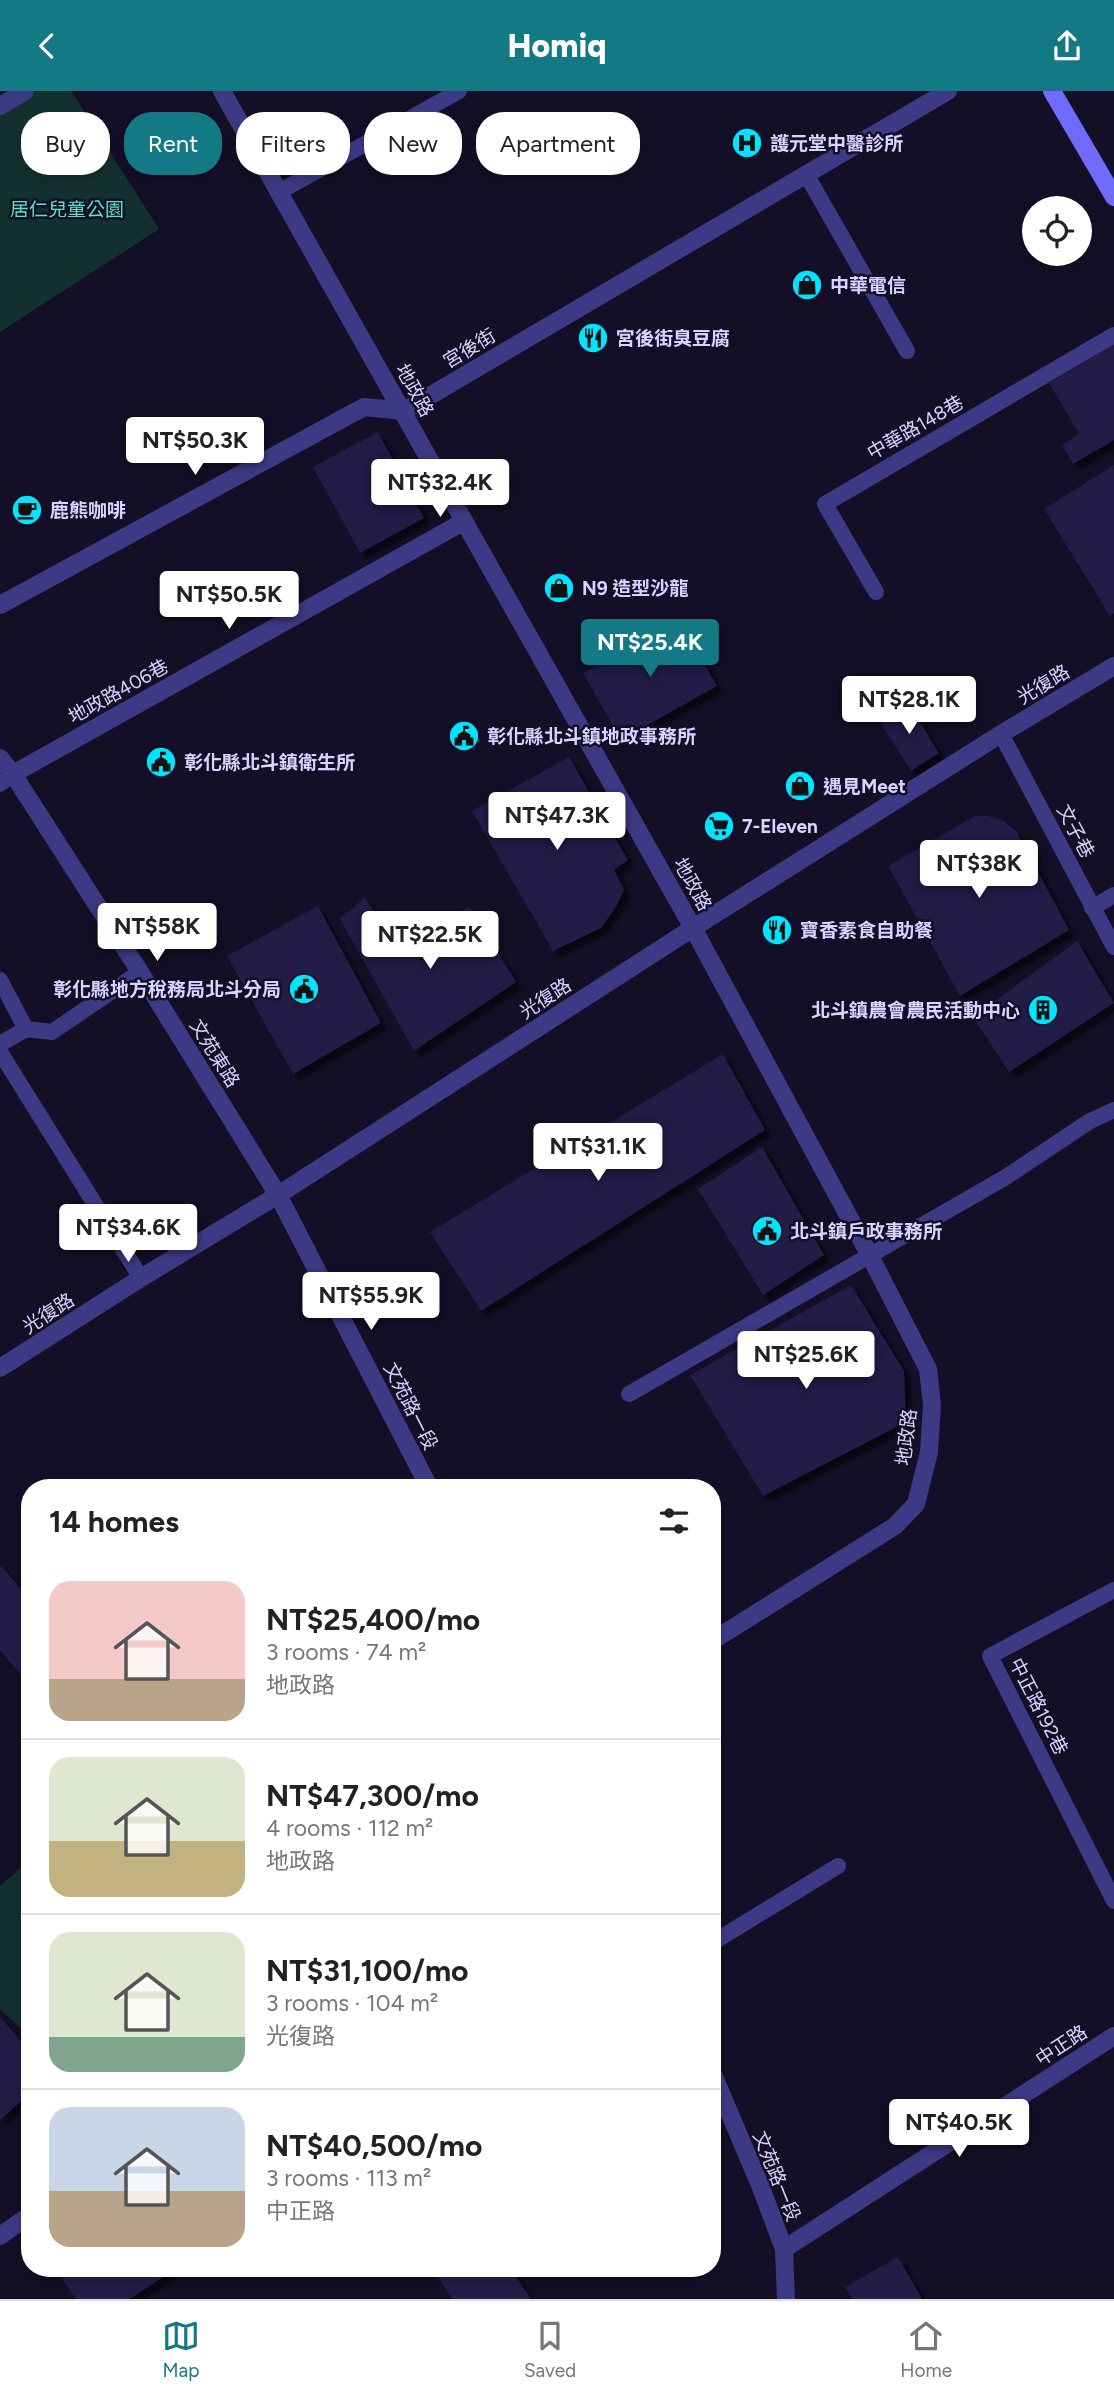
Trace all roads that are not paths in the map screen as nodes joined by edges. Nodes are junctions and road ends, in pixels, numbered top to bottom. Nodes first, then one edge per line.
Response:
1 (25, 91) edge
2 (222, 91) edge
3 (459, 91) edge
4 (948, 91) edge
5 (1052, 91) edge
6 (0, 106) edge
7 (806, 174) junction
8 (279, 192) junction
9 (1114, 197) edge
10 (1114, 335) edge
11 (907, 351) dead end
12 (404, 411) junction
13 (463, 521) junction
14 (876, 592) dead end
15 (0, 605) edge
16 (1114, 666) edge
17 (1002, 734) junction
18 (0, 758) edge
19 (6, 779) edge
20 (1114, 895) edge
21 (1092, 908) junction
22 (693, 928) junction
23 (1114, 947) edge
24 (140, 972) junction
25 (0, 980) edge
26 (26, 1029) junction
27 (0, 1044) edge
28 (0, 1052) edge
29 (1114, 1109) edge
30 (278, 1195) junction
31 (869, 1254) junction
32 (141, 1278) junction
33 (0, 1368) edge
34 (629, 1394) dead end
35 (425, 1479) edge
36 (1114, 1590) edge
37 (721, 1635) edge
38 (838, 1866) dead end
39 (1114, 1901) edge
40 (721, 1938) edge
41 (1114, 2036) edge
42 (721, 2093) edge
43 (21, 2221) edge
44 (0, 2236) edge
45 (783, 2249) junction
46 (786, 2299) edge

1 - 6 street
2 - 8 street, 地政路
3 - 8 lane
4 - 7 street, 宮後街
5 - 9 main road
7 - 11 lane
7 - 12 street, 宮後街
8 - 12 street, 地政路
10 - 14 lane, 中華路148巷
12 - 13 street, 地政路
12 - 15 street
13 - 19 street, 地政路406巷
13 - 22 street, 地政路
16 - 17 street, 光復路
17 - 21 lane, 文子巷
17 - 22 street, 光復路
18 - 19 street, 文苑東路
19 - 24 street, 文苑東路
20 - 21 lane
21 - 23 lane, 文子巷
22 - 30 street, 光復路
22 - 31 street, 地政路
24 - 26 lane
24 - 30 street, 文苑東路
25 - 26 lane
26 - 27 lane
28 - 32 lane
29 - 31 lane
30 - 32 street, 光復路
30 - 35 street, 文苑路一段
31 - 34 lane
31 - 37 street, 地政路
32 - 33 street, 光復路
36 - 39 lane, 中正路192巷
38 - 40 lane
41 - 45 street, 中正路
42 - 45 street, 文苑路一段
43 - 44 street
45 - 46 street, 文苑路一段

